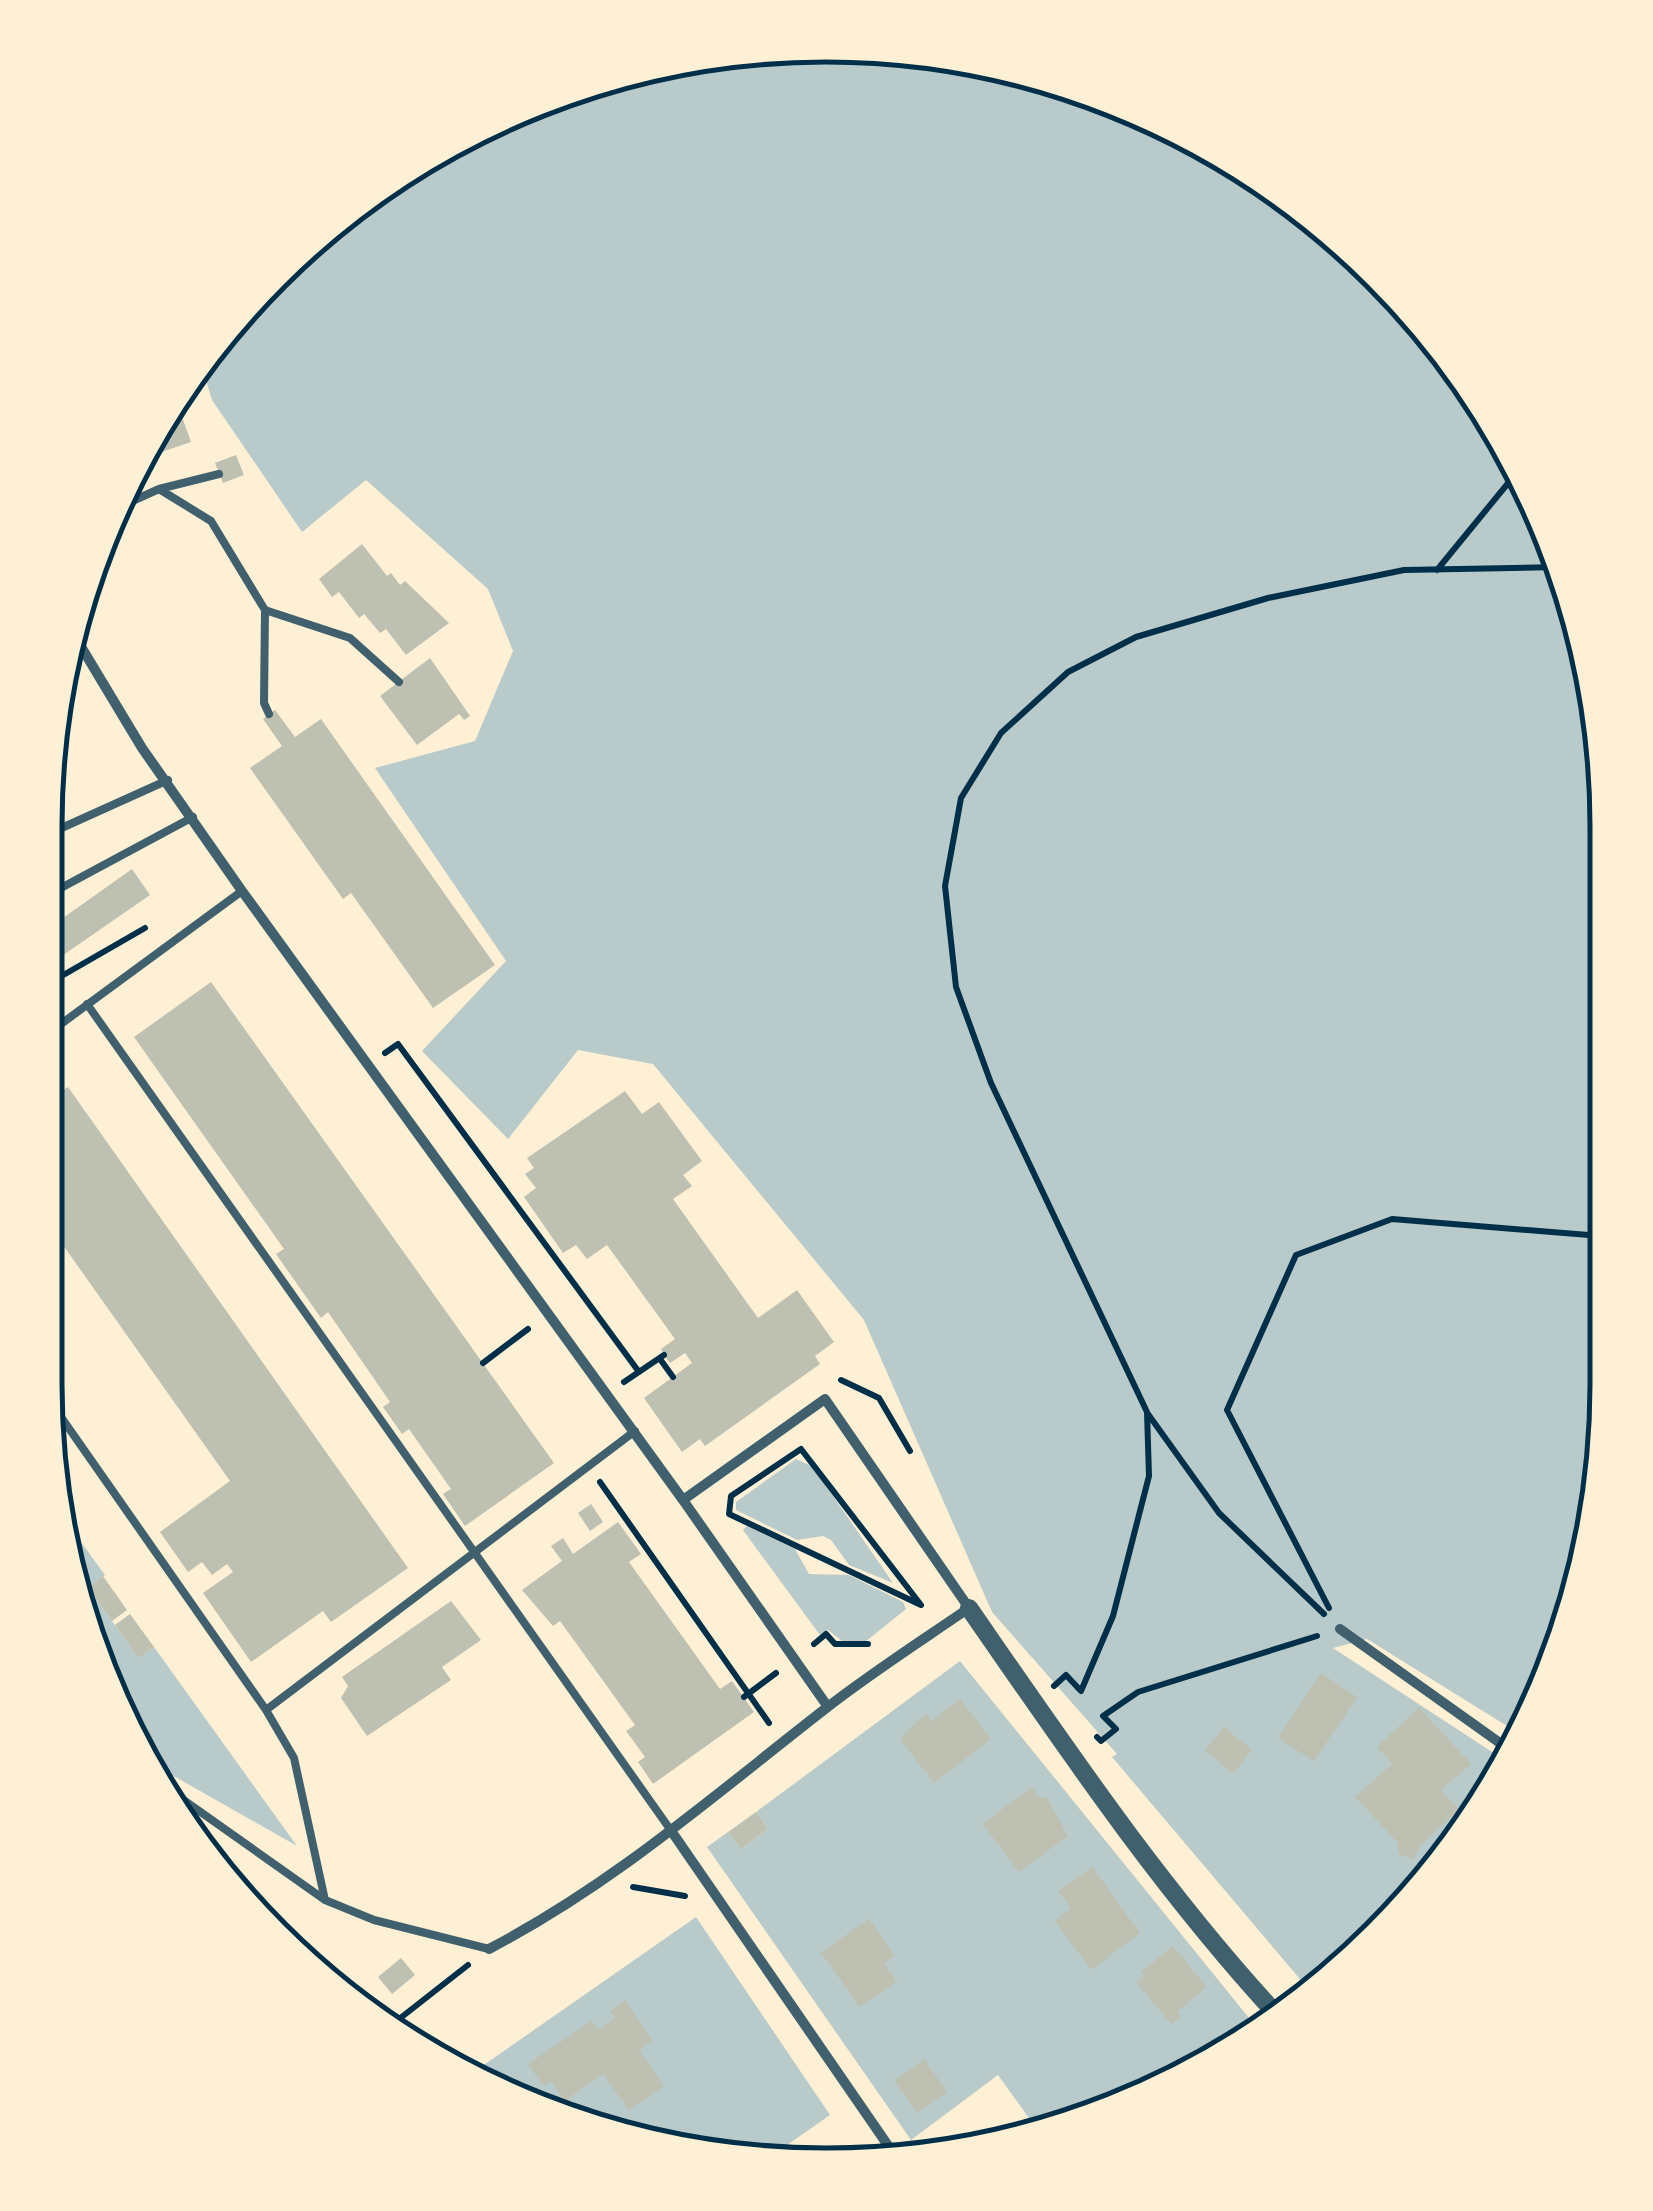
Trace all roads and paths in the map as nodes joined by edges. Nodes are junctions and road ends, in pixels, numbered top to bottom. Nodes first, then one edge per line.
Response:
1 (220, 474) dead end
2 (1508, 483) edge
3 (159, 489) junction
4 (136, 499) edge
5 (1545, 567) edge
6 (1436, 570) junction
7 (265, 610) junction
8 (84, 651) edge
9 (399, 682) dead end
10 (269, 714) dead end
11 (168, 780) junction
12 (193, 817) junction
13 (62, 828) edge
14 (62, 887) edge
15 (242, 891) junction
16 (87, 1004) junction
17 (62, 1023) edge
18 (368, 1064) junction
19 (1590, 1235) edge
20 (529, 1329) dead end
21 (660, 1358) dead end
22 (483, 1362) dead end
23 (639, 1372) dead end
24 (673, 1377) dead end
25 (1147, 1412) junction
26 (63, 1421) edge
27 (635, 1432) junction
28 (604, 1489) dead end
29 (683, 1500) junction
30 (474, 1553) junction
31 (921, 1605) junction
32 (969, 1608) junction
33 (908, 1615) dead end
34 (1340, 1629) junction
35 (880, 1635) dead end
36 (795, 1658) junction
37 (1081, 1691) dead end
38 (748, 1695) junction
39 (828, 1706) junction
40 (266, 1710) junction
41 (756, 1732) dead end
42 (1093, 1732) dead end
43 (1501, 1743) edge
44 (187, 1802) edge
45 (672, 1832) junction
46 (325, 1900) junction
47 (488, 1949) junction
48 (1270, 2007) edge
49 (400, 2018) edge
50 (888, 2146) edge

1 - 3 lane
2 - 6 path
3 - 4 lane
3 - 7 lane
5 - 6 path
6 - 25 path
7 - 9 lane
7 - 10 lane
8 - 11 street
11 - 12 street
11 - 13 lane
12 - 14 lane
12 - 15 street
15 - 16 lane
15 - 18 street
16 - 17 lane
16 - 30 lane
18 - 23 path
18 - 27 street
19 - 34 path
20 - 22 path
21 - 24 path
25 - 34 path
25 - 37 path
26 - 40 lane
27 - 29 street
27 - 30 lane
28 - 38 path
29 - 32 street
29 - 36 street
30 - 40 lane
30 - 45 lane
31 - 31 path
31 - 33 path
32 - 39 street
32 - 48 street
34 - 42 path
34 - 43 street
35 - 36 path
36 - 38 path
36 - 39 street
38 - 41 path
39 - 45 street
40 - 46 lane
44 - 46 lane
45 - 47 street
45 - 50 street
46 - 47 lane
47 - 49 path

